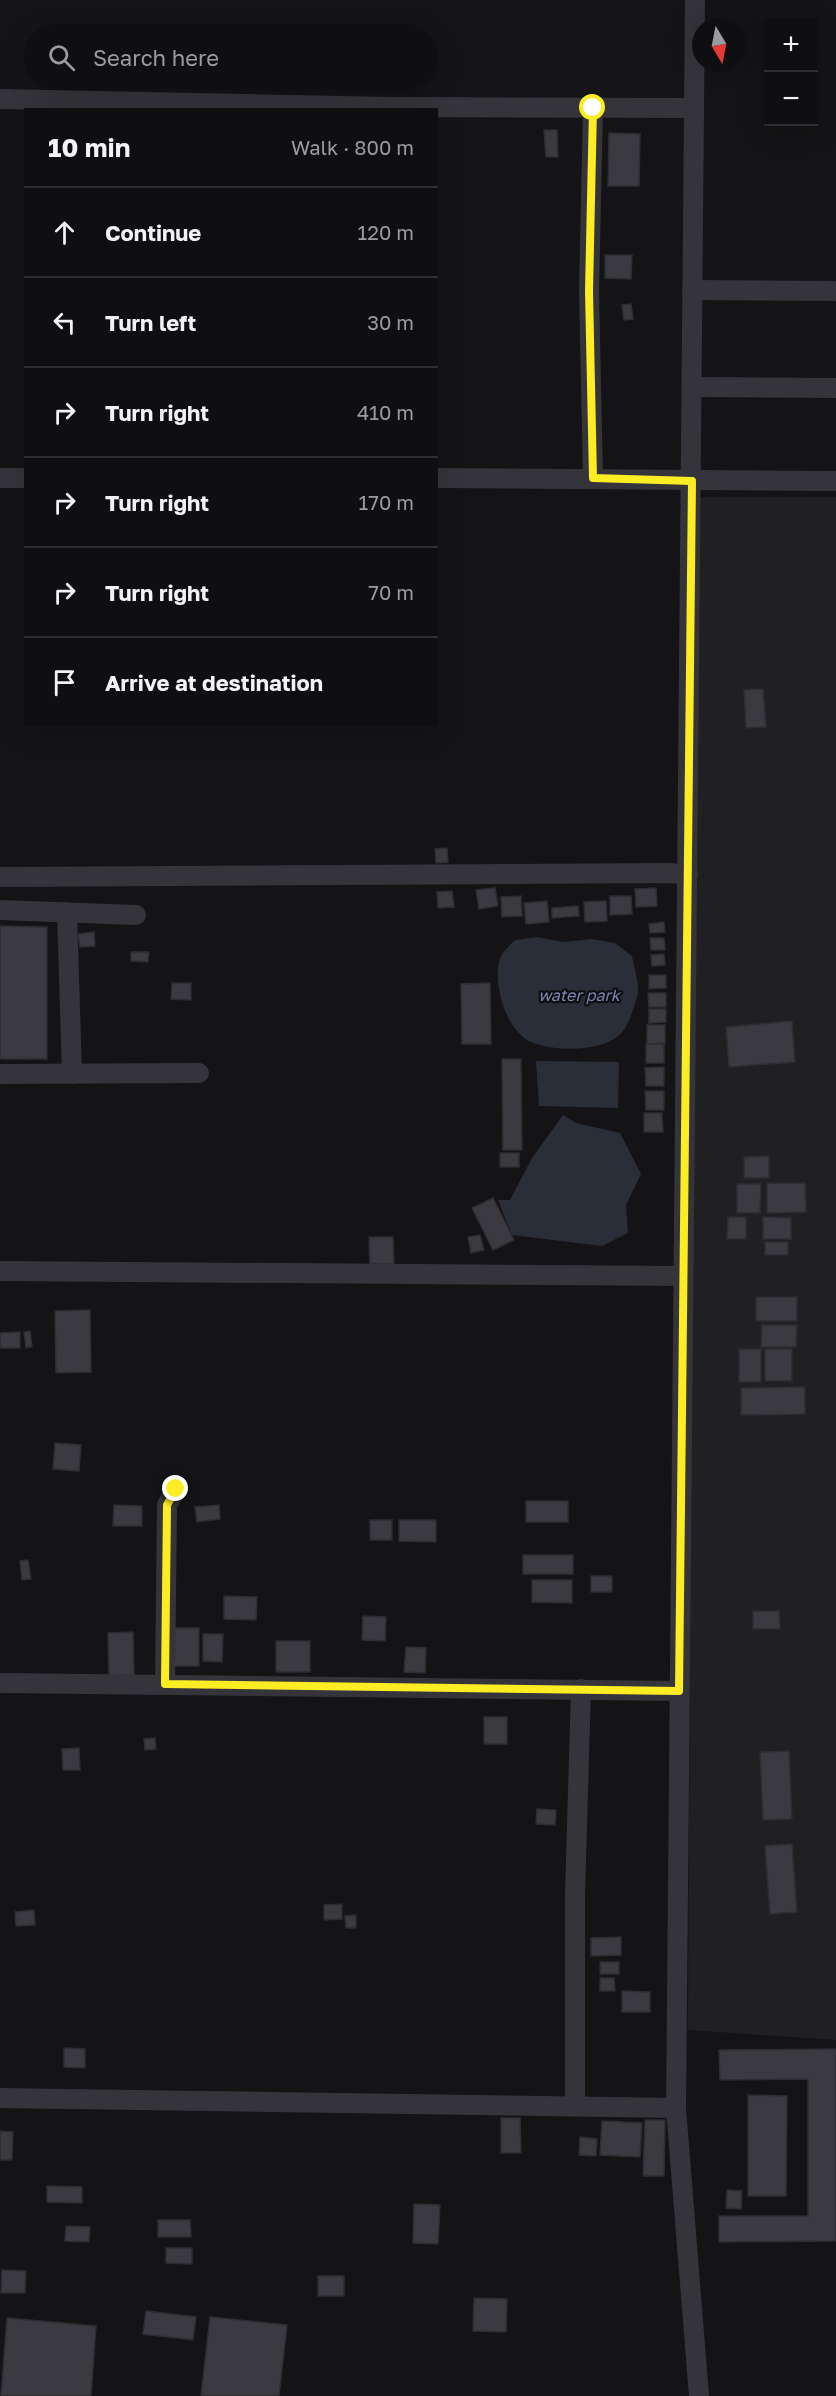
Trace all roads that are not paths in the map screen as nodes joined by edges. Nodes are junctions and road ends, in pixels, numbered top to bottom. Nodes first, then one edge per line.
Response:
1 (695, 0) edge
2 (0, 99) edge
3 (392, 108) edge
4 (593, 108) junction
5 (693, 108) junction
6 (692, 290) junction
7 (836, 291) edge
8 (692, 387) junction
9 (836, 388) edge
10 (0, 478) edge
11 (24, 478) edge
12 (438, 478) edge
13 (593, 478) junction
14 (692, 481) junction
15 (836, 481) edge
16 (688, 875) junction
17 (0, 877) edge
18 (0, 910) edge
19 (67, 912) junction
20 (136, 915) dead end
21 (199, 1073) dead end
22 (0, 1074) edge
23 (72, 1074) junction
24 (0, 1271) edge
25 (682, 1276) junction
26 (176, 1489) dead end
27 (0, 1683) edge
28 (165, 1684) junction
29 (581, 1689) junction
30 (679, 1691) junction
31 (0, 2097) edge
32 (575, 2106) junction
33 (676, 2108) junction
34 (699, 2396) edge

1 - 5 street
2 - 3 street
3 - 4 street
4 - 5 street
4 - 13 street
5 - 6 street
6 - 7 street
6 - 8 street
8 - 9 street
8 - 14 street
10 - 11 street
12 - 13 street
13 - 14 street
14 - 15 street
14 - 16 street
16 - 17 street
16 - 25 street
18 - 19 street
19 - 20 street
19 - 23 street
21 - 23 street
22 - 23 street
24 - 25 street
25 - 30 street
26 - 28 street
27 - 28 street
28 - 29 street
29 - 30 street
29 - 32 street
30 - 33 street
31 - 32 street
32 - 33 street
33 - 34 street

